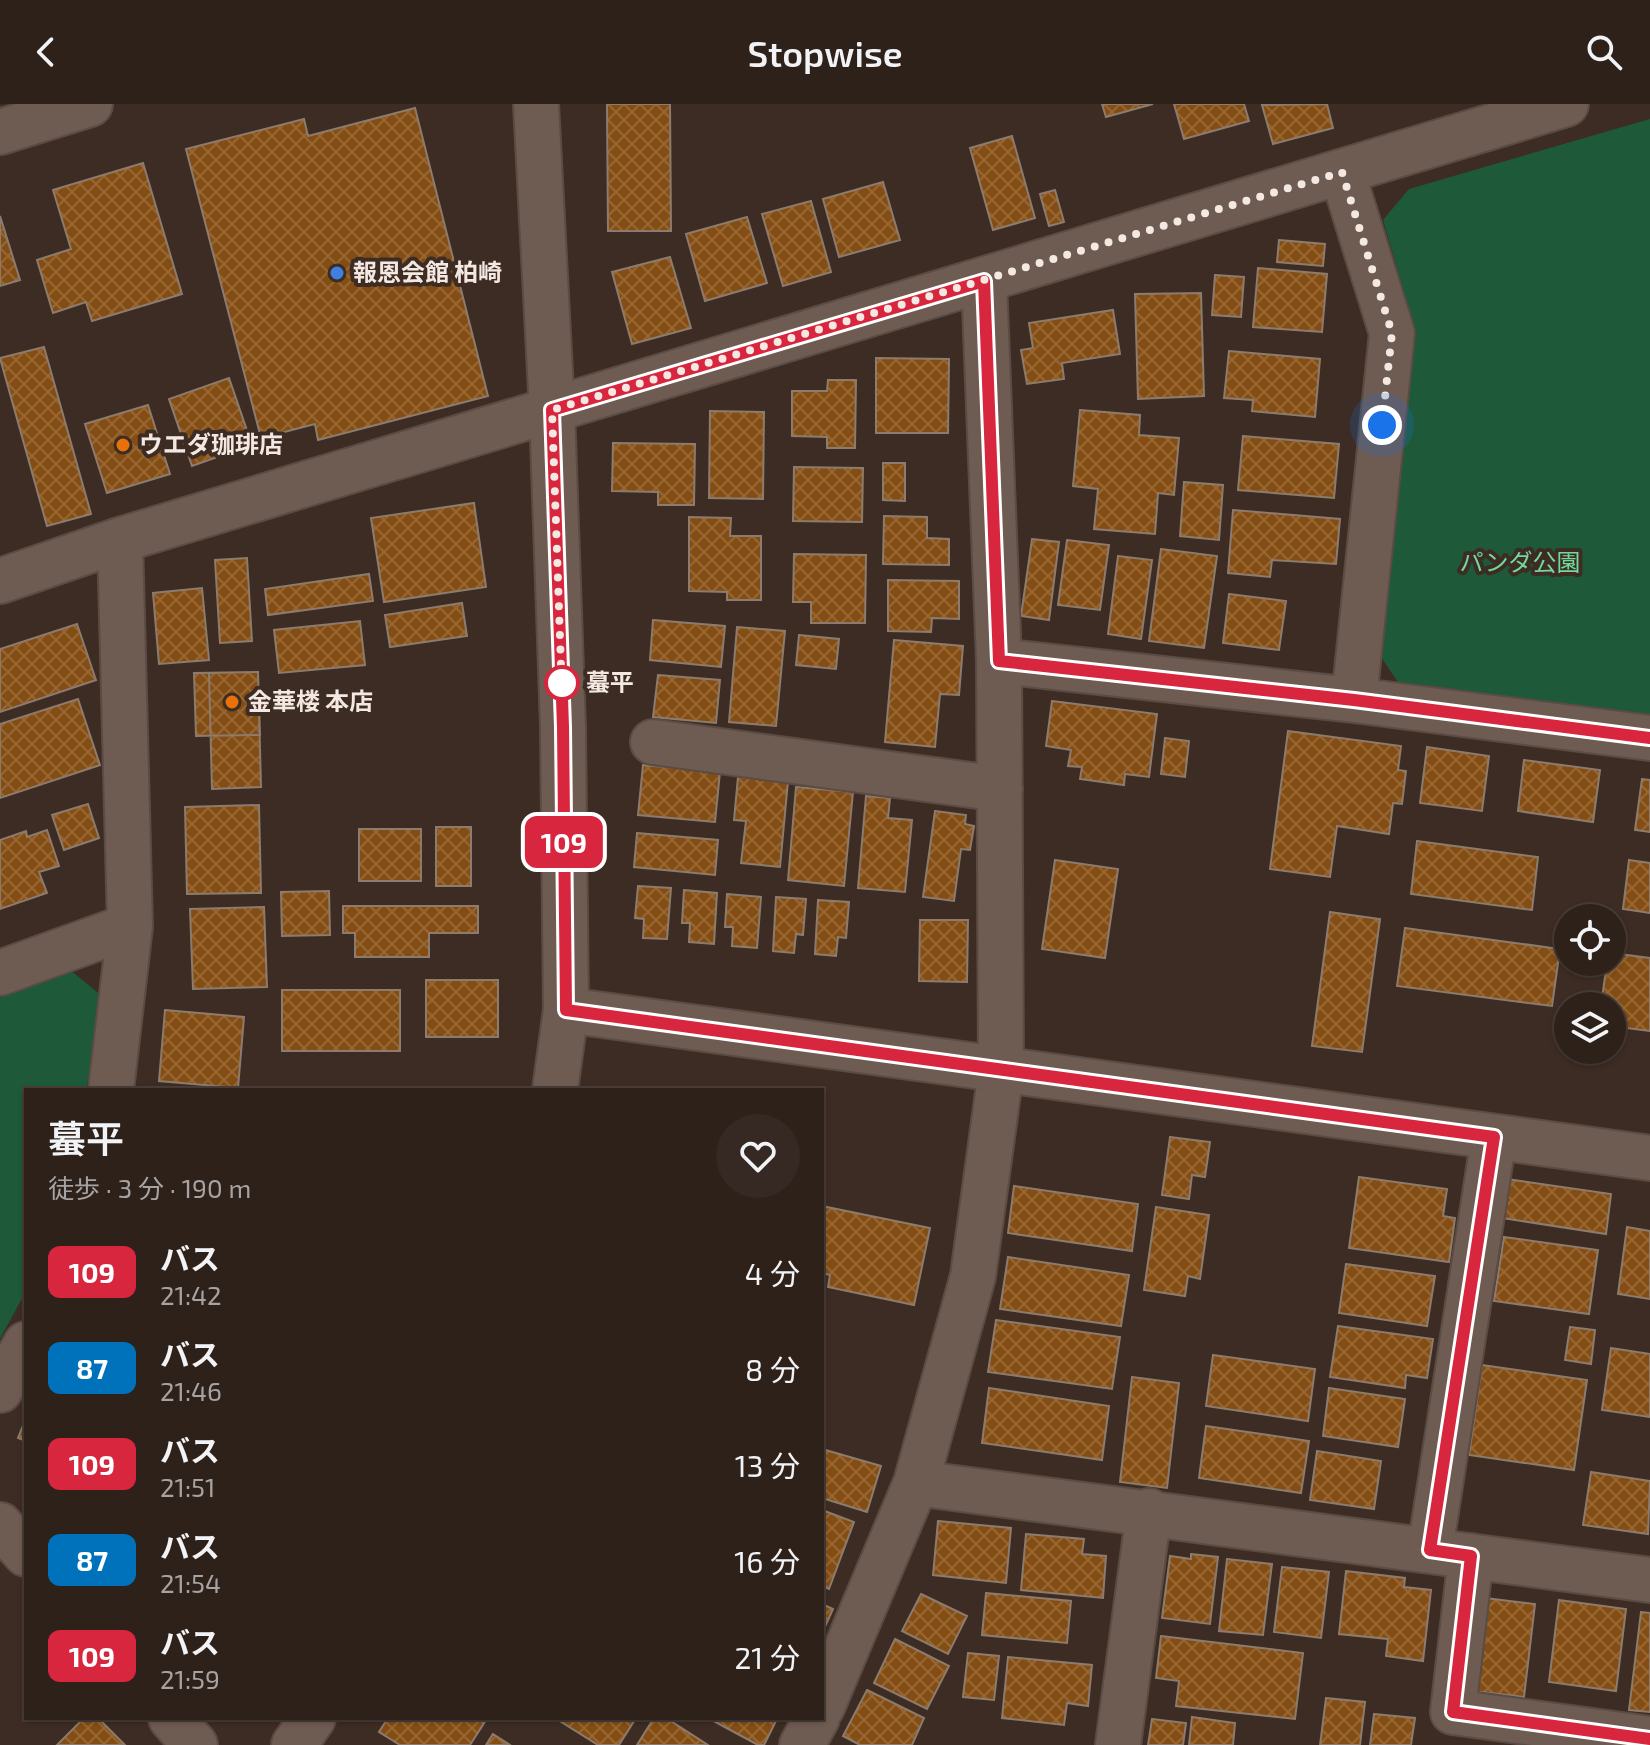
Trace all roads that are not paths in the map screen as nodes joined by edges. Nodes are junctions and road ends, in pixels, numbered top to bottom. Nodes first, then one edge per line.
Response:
1 (90, 104) edge
2 (536, 104) edge
3 (1566, 104) edge
4 (0, 132) edge
5 (1342, 172) junction
6 (984, 281) junction
7 (552, 410) junction
8 (120, 540) junction
9 (0, 581) edge
10 (999, 661) junction
11 (1354, 700) junction
12 (1650, 738) edge
13 (653, 742) dead end
14 (1000, 789) junction
15 (130, 926) junction
16 (0, 973) edge
17 (566, 1010) junction
18 (1001, 1071) junction
19 (111, 1088) edge
20 (555, 1088) edge
21 (1494, 1137) junction
22 (1650, 1158) edge
23 (24, 1348) edge
24 (0, 1390) edge
25 (916, 1483) junction
26 (1149, 1511) junction
27 (0, 1525) edge
28 (24, 1552) edge
29 (1451, 1553) junction
30 (1650, 1580) edge
31 (824, 1702) edge
32 (173, 1720) edge
33 (312, 1720) edge
34 (816, 1720) edge
35 (1650, 1739) edge
36 (195, 1745) edge
37 (294, 1745) edge
38 (802, 1745) edge
39 (1118, 1745) edge

1 - 4 street
2 - 7 street
3 - 5 street
5 - 6 street
5 - 11 street
6 - 7 street
6 - 10 street
7 - 8 street
7 - 17 street
8 - 9 street
8 - 15 street
10 - 11 street
10 - 14 street
11 - 12 street
13 - 14 street
14 - 18 street
15 - 16 street
15 - 19 street
17 - 18 street
17 - 20 street
18 - 21 street
18 - 25 street
21 - 22 street
21 - 29 street
23 - 24 street
25 - 26 street
25 - 31 street
26 - 29 street
26 - 39 street
27 - 28 street
29 - 30 street
29 - 35 street
32 - 36 street
33 - 37 street
34 - 38 street

